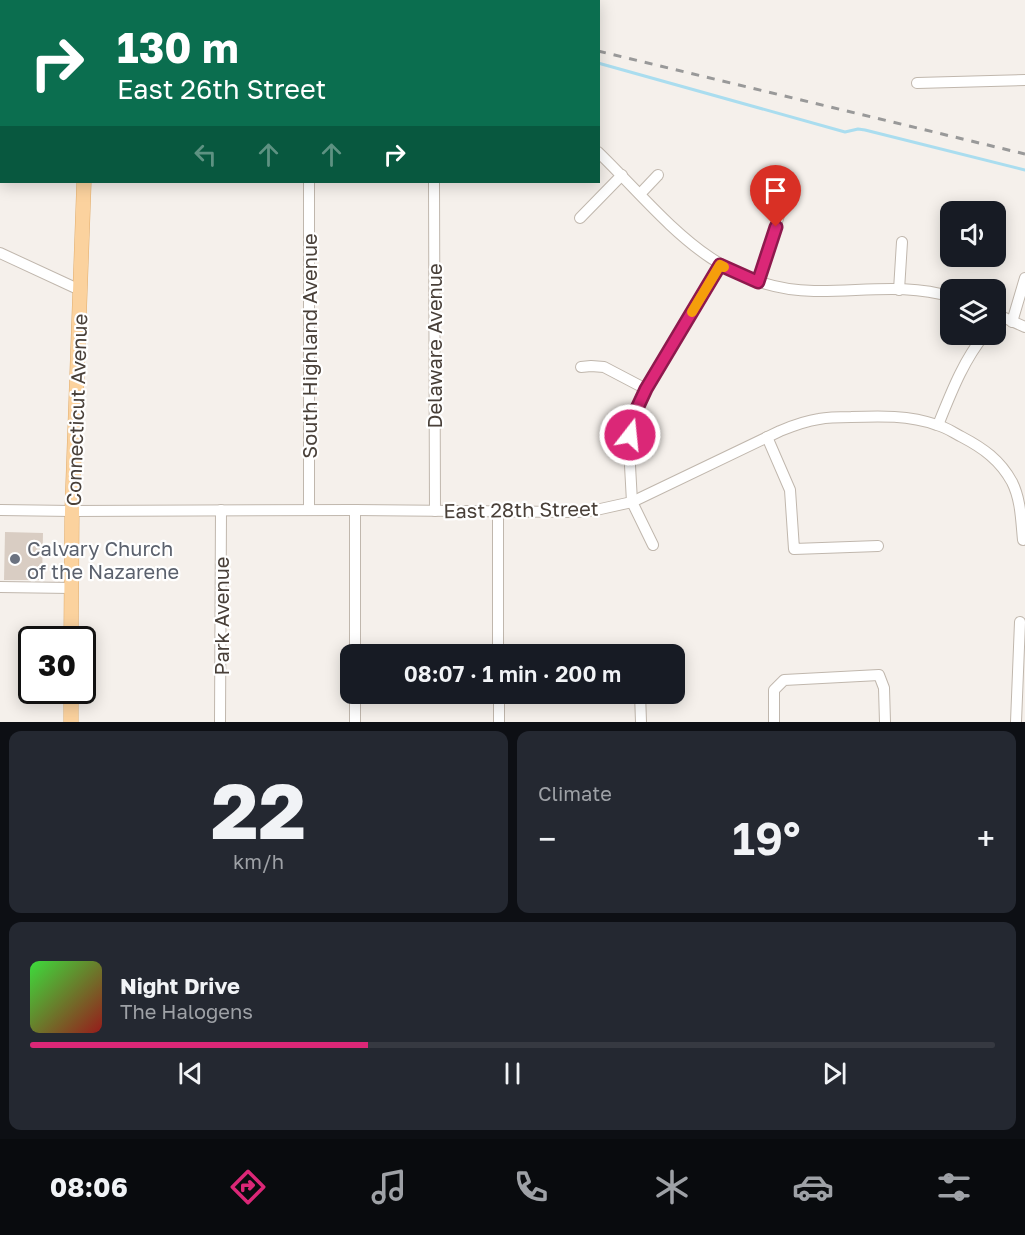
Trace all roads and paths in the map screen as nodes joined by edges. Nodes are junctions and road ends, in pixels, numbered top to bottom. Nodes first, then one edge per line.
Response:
1 (1025, 80) edge
2 (917, 83) dead end
3 (600, 154) edge
4 (622, 175) junction
5 (658, 175) dead end
6 (84, 183) edge
7 (309, 183) edge
8 (434, 183) edge
9 (640, 194) junction
10 (781, 209) dead end
11 (580, 218) dead end
12 (902, 242) dead end
13 (0, 253) edge
14 (720, 265) junction
15 (1025, 278) edge
16 (758, 282) junction
17 (80, 290) junction
18 (899, 290) junction
19 (940, 295) edge
20 (1006, 320) edge
21 (1012, 322) junction
22 (1025, 327) edge
23 (977, 345) edge
24 (581, 367) dead end
25 (646, 389) junction
26 (938, 425) junction
27 (767, 437) junction
28 (632, 502) junction
29 (0, 510) edge
30 (221, 510) junction
31 (309, 510) junction
32 (355, 510) junction
33 (72, 511) junction
34 (435, 511) junction
35 (498, 511) junction
36 (1023, 540) dead end
37 (652, 545) dead end
38 (878, 546) dead end
39 (0, 587) edge
40 (71, 588) junction
41 (1020, 622) dead end
42 (71, 626) edge
43 (355, 644) edge
44 (498, 644) edge
45 (71, 704) edge
46 (355, 704) edge
47 (499, 704) edge
48 (640, 704) edge
49 (71, 722) edge
50 (220, 722) edge
51 (355, 722) edge
52 (499, 722) edge
53 (641, 722) edge
54 (774, 722) edge
55 (885, 722) edge
56 (1016, 722) edge

1 - 2 street
3 - 4 street
4 - 9 street
4 - 11 street
5 - 9 street
6 - 17 main road, Connecticut Avenue
7 - 31 street, South Highland Avenue
8 - 34 street, Delaware Avenue
9 - 14 street
10 - 16 street
12 - 18 street
13 - 17 street
14 - 16 street
14 - 25 street
15 - 21 street
16 - 18 street
17 - 33 main road, Connecticut Avenue
18 - 19 street
20 - 21 street
21 - 22 street
23 - 26 street
24 - 25 street
25 - 28 street
26 - 27 street, East 28th Street
26 - 36 street, East 28th Street
27 - 28 street, East 28th Street
27 - 38 street
28 - 35 street, East 28th Street
28 - 37 street
29 - 33 street, East 28th Street
30 - 31 street, East 28th Street
30 - 33 street, East 28th Street
30 - 50 street, Park Avenue
31 - 32 street, East 28th Street
32 - 34 street, East 28th Street
32 - 43 street
33 - 40 main road, Connecticut Avenue
34 - 35 street, East 28th Street
35 - 44 street
39 - 40 street
40 - 42 main road, Connecticut Avenue
41 - 56 street
45 - 49 main road
46 - 51 street
47 - 52 street
48 - 53 street
54 - 55 street

